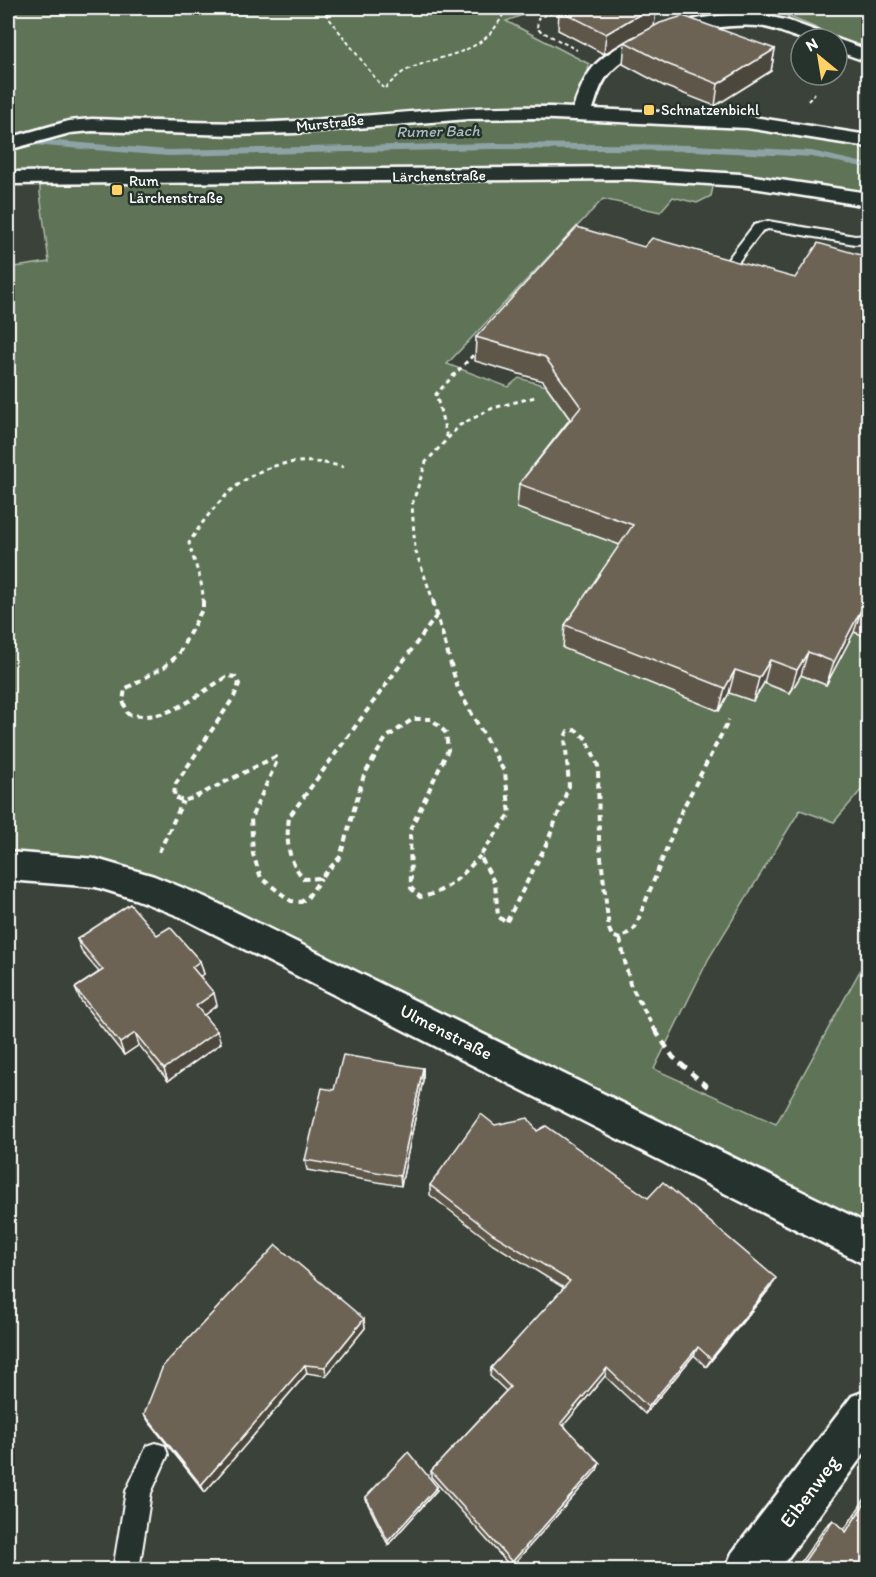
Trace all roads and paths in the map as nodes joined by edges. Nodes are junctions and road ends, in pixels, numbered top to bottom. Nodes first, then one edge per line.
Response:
1 (321, 8) edge
2 (506, 8) edge
3 (566, 8) edge
4 (746, 14) edge
5 (789, 28) edge
6 (849, 49) edge
7 (868, 56) edge
8 (606, 65) junction
9 (582, 113) junction
10 (868, 141) edge
11 (8, 144) edge
12 (8, 178) edge
13 (868, 200) edge
14 (868, 239) edge
15 (728, 267) edge
16 (478, 350) edge
17 (535, 398) dead end
18 (447, 437) junction
19 (344, 468) dead end
20 (438, 615) junction
21 (729, 720) edge
22 (183, 801) junction
23 (480, 856) junction
24 (8, 866) edge
25 (321, 878) junction
26 (142, 886) junction
27 (620, 939) junction
28 (711, 1090) dead end
29 (868, 1246) edge
30 (868, 1412) edge
31 (156, 1455) dead end
32 (126, 1569) edge
33 (749, 1569) edge

1 - 2 path
3 - 8 path
4 - 5 street
4 - 8 street
6 - 7 street
8 - 9 street
9 - 10 street, Murstraße
9 - 11 street, Murstraße
12 - 13 street, Lärchenstraße
14 - 15 lane
16 - 18 path
17 - 18 path
18 - 20 path
19 - 22 path
20 - 23 path
20 - 25 path
21 - 27 path
22 - 25 path
22 - 26 path
23 - 25 path
23 - 27 path
24 - 26 street, Ulmenstraße
26 - 29 street, Ulmenstraße
27 - 28 path
30 - 33 street, Eibenweg
31 - 32 lane

